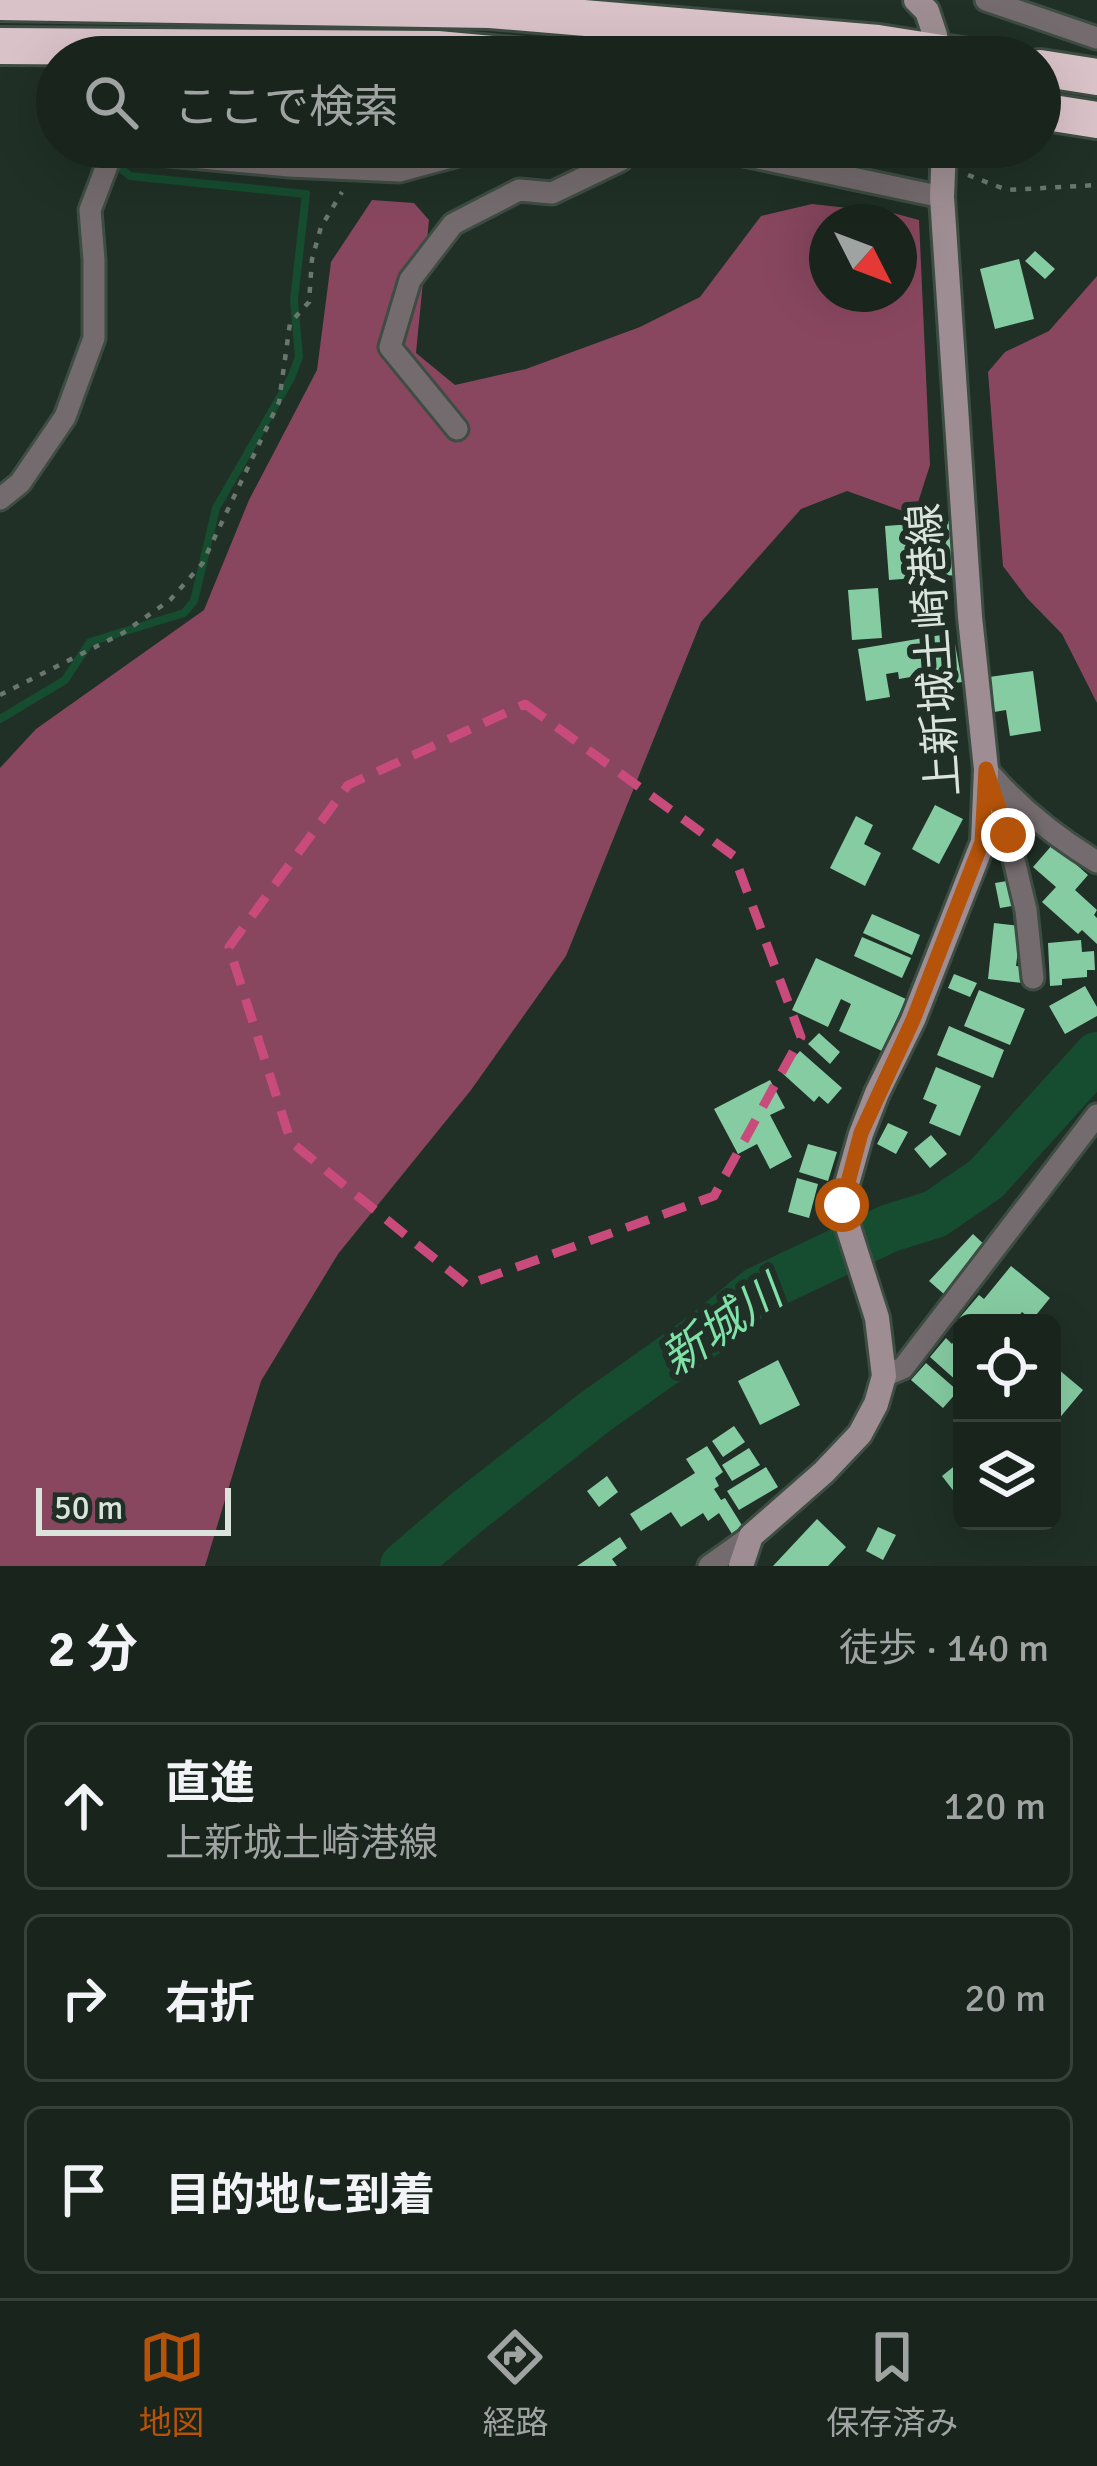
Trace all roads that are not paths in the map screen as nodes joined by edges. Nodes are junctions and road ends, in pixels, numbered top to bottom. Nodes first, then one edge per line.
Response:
1 (916, 0) edge
2 (986, 0) edge
3 (0, 2) edge
4 (935, 35) dead end
5 (796, 36) edge
6 (1097, 38) edge
7 (0, 46) edge
8 (36, 46) edge
9 (1061, 71) edge
10 (1097, 77) edge
11 (1061, 114) edge
12 (1097, 119) edge
13 (106, 168) edge
14 (333, 168) edge
15 (410, 168) edge
16 (604, 168) edge
17 (805, 168) edge
18 (943, 168) edge
19 (942, 197) junction
20 (457, 429) dead end
21 (0, 499) edge
22 (986, 769) junction
23 (1097, 862) edge
24 (1033, 978) dead end
25 (1097, 1114) edge
26 (884, 1376) junction
27 (751, 1536) junction
28 (709, 1566) edge
29 (741, 1566) edge

1 - 4 main road
2 - 6 street
3 - 5 highway
7 - 8 highway
9 - 10 highway
11 - 12 highway
13 - 21 street
14 - 15 street
16 - 20 street
17 - 19 street
18 - 19 main road, 上新城土崎港線
19 - 22 main road, 上新城土崎港線
22 - 23 street
22 - 24 street
22 - 26 main road, 上新城土崎港線
25 - 26 street
26 - 27 main road, 上新城土崎港線
27 - 28 street
27 - 29 main road

